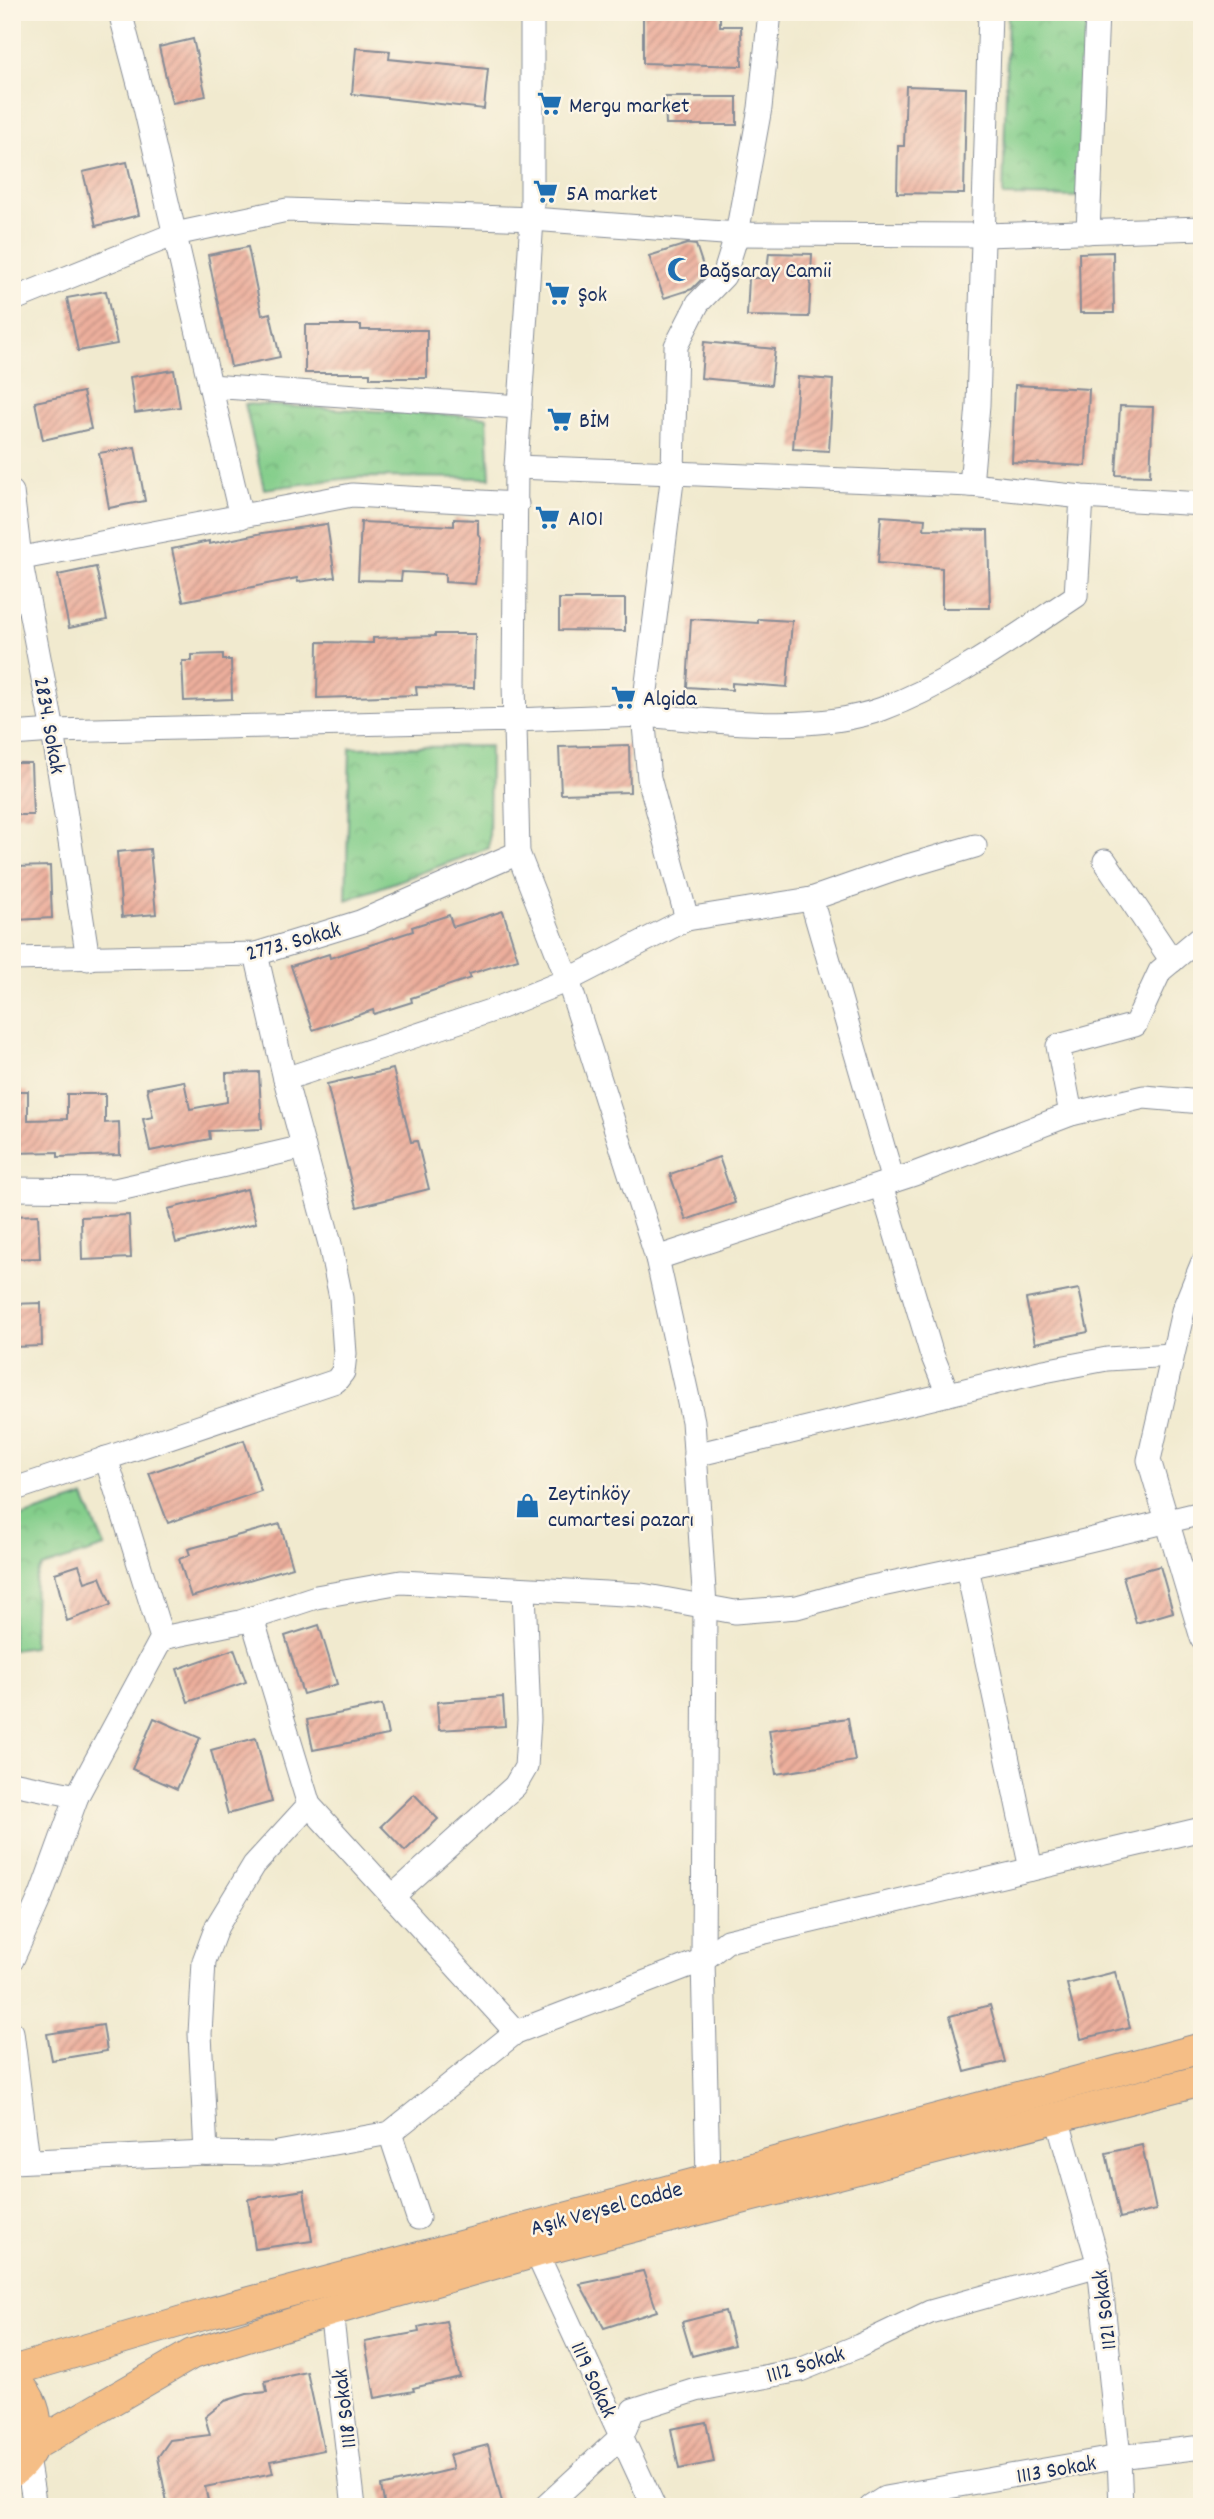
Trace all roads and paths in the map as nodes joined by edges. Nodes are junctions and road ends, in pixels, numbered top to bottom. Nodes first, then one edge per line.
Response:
1 (120, 12) edge
2 (532, 12) edge
3 (770, 12) edge
4 (990, 12) edge
5 (1097, 12) edge
6 (532, 219) junction
7 (1202, 228) edge
8 (1088, 232) junction
9 (175, 234) junction
10 (737, 234) junction
11 (984, 235) junction
12 (12, 300) edge
13 (211, 386) junction
14 (520, 407) junction
15 (516, 467) junction
16 (673, 473) junction
17 (971, 485) junction
18 (12, 492) edge
19 (1082, 496) junction
20 (517, 504) junction
21 (1202, 504) edge
22 (241, 517) junction
23 (16, 559) edge
24 (643, 715) junction
25 (515, 720) junction
26 (53, 731) junction
27 (12, 734) edge
28 (975, 846) dead end
29 (518, 853) junction
30 (1105, 861) dead end
31 (811, 899) junction
32 (687, 919) junction
33 (1202, 936) edge
34 (256, 954) junction
35 (12, 959) edge
36 (88, 959) junction
37 (1172, 961) junction
38 (568, 980) junction
39 (285, 1079) junction
40 (1202, 1102) edge
41 (1071, 1114) junction
42 (304, 1147) junction
43 (887, 1183) junction
44 (12, 1189) edge
45 (657, 1258) junction
46 (1202, 1264) edge
47 (1193, 1311) edge
48 (1172, 1355) junction
49 (948, 1394) junction
50 (695, 1455) junction
51 (106, 1458) junction
52 (12, 1490) edge
53 (1202, 1513) edge
54 (1168, 1521) junction
55 (967, 1567) junction
56 (524, 1590) junction
57 (705, 1606) junction
58 (252, 1618) junction
59 (162, 1638) junction
60 (1202, 1639) edge
61 (12, 1783) edge
62 (77, 1796) junction
63 (309, 1805) junction
64 (1202, 1829) edge
65 (1031, 1869) junction
66 (392, 1897) junction
67 (12, 1960) edge
68 (703, 1961) junction
69 (12, 2032) edge
70 (516, 2032) junction
71 (1202, 2048) edge
72 (1202, 2080) edge
73 (1057, 2118) junction
74 (390, 2133) junction
75 (206, 2153) junction
76 (20, 2161) edge
77 (708, 2179) junction
78 (418, 2218) dead end
79 (536, 2252) junction
80 (1099, 2265) junction
81 (331, 2311) junction
82 (12, 2371) edge
83 (12, 2379) edge
84 (622, 2436) junction
85 (1202, 2447) edge
86 (1119, 2457) junction
87 (24, 2459) edge
88 (35, 2507) edge
89 (354, 2507) edge
90 (545, 2507) edge
91 (654, 2507) edge
92 (871, 2507) edge
93 (1121, 2507) edge

1 - 9 street
2 - 6 street
3 - 10 street
4 - 11 street
5 - 8 street
6 - 9 street
6 - 10 street
6 - 14 street
7 - 8 street
8 - 11 street
9 - 12 street
9 - 13 street
10 - 11 street
10 - 16 street
11 - 17 street
13 - 14 street
13 - 22 street
14 - 15 street
15 - 16 street
15 - 20 street
16 - 17 street
16 - 24 street
17 - 19 street
18 - 23 street, 2834. Sokak
19 - 21 street
19 - 24 street
20 - 22 street
20 - 25 street
22 - 23 street
23 - 26 street, 2834. Sokak
24 - 25 street
24 - 32 street
25 - 26 street
25 - 29 street
26 - 27 street
26 - 36 street, 2834. Sokak
28 - 31 street
29 - 34 street, 2773. Sokak
29 - 38 street
30 - 37 street
31 - 32 street
31 - 43 street
32 - 38 street
33 - 37 street
34 - 36 street, 2773. Sokak
34 - 39 street
35 - 36 street, 2773. Sokak
37 - 41 street
38 - 39 street
38 - 45 street
39 - 42 street
40 - 41 street
41 - 43 street
42 - 44 street
42 - 51 street
43 - 45 street
43 - 49 street
45 - 50 street
46 - 47 street
47 - 48 street
48 - 49 street
48 - 54 street
49 - 50 street
50 - 57 street
51 - 52 street
51 - 59 street
53 - 54 street
54 - 55 street
54 - 60 street
55 - 57 street
55 - 65 street
56 - 57 street
56 - 58 street
56 - 66 street
57 - 68 street
58 - 59 street
58 - 63 street
59 - 62 street
61 - 62 street
62 - 67 street
63 - 66 street
63 - 75 street
64 - 65 street
65 - 68 street
66 - 70 street
68 - 70 street
68 - 77 street
69 - 76 street
70 - 74 street
71 - 77 main road, Aşık Veysel Cadde
72 - 73 main road, Aşık Veysel Cadde
73 - 79 main road, Aşık Veysel Cadde
73 - 80 street, 1121 Sokak
74 - 75 street
74 - 78 street
75 - 76 street
77 - 82 main road, Aşık Veysel Cadde
79 - 81 main road, Aşık Veysel Cadde
79 - 84 street, 1119 Sokak
80 - 84 street, 1112 Sokak
80 - 86 street, 1121 Sokak
81 - 87 main road, Aşık Veysel Cadde
81 - 89 street, 1118 Sokak
83 - 87 main road
84 - 90 street, 1112 Sokak
84 - 91 street, 1119 Sokak
85 - 86 street, 1113 Sokak
86 - 92 street, 1113 Sokak
86 - 93 street, 1121 Sokak
87 - 88 street

